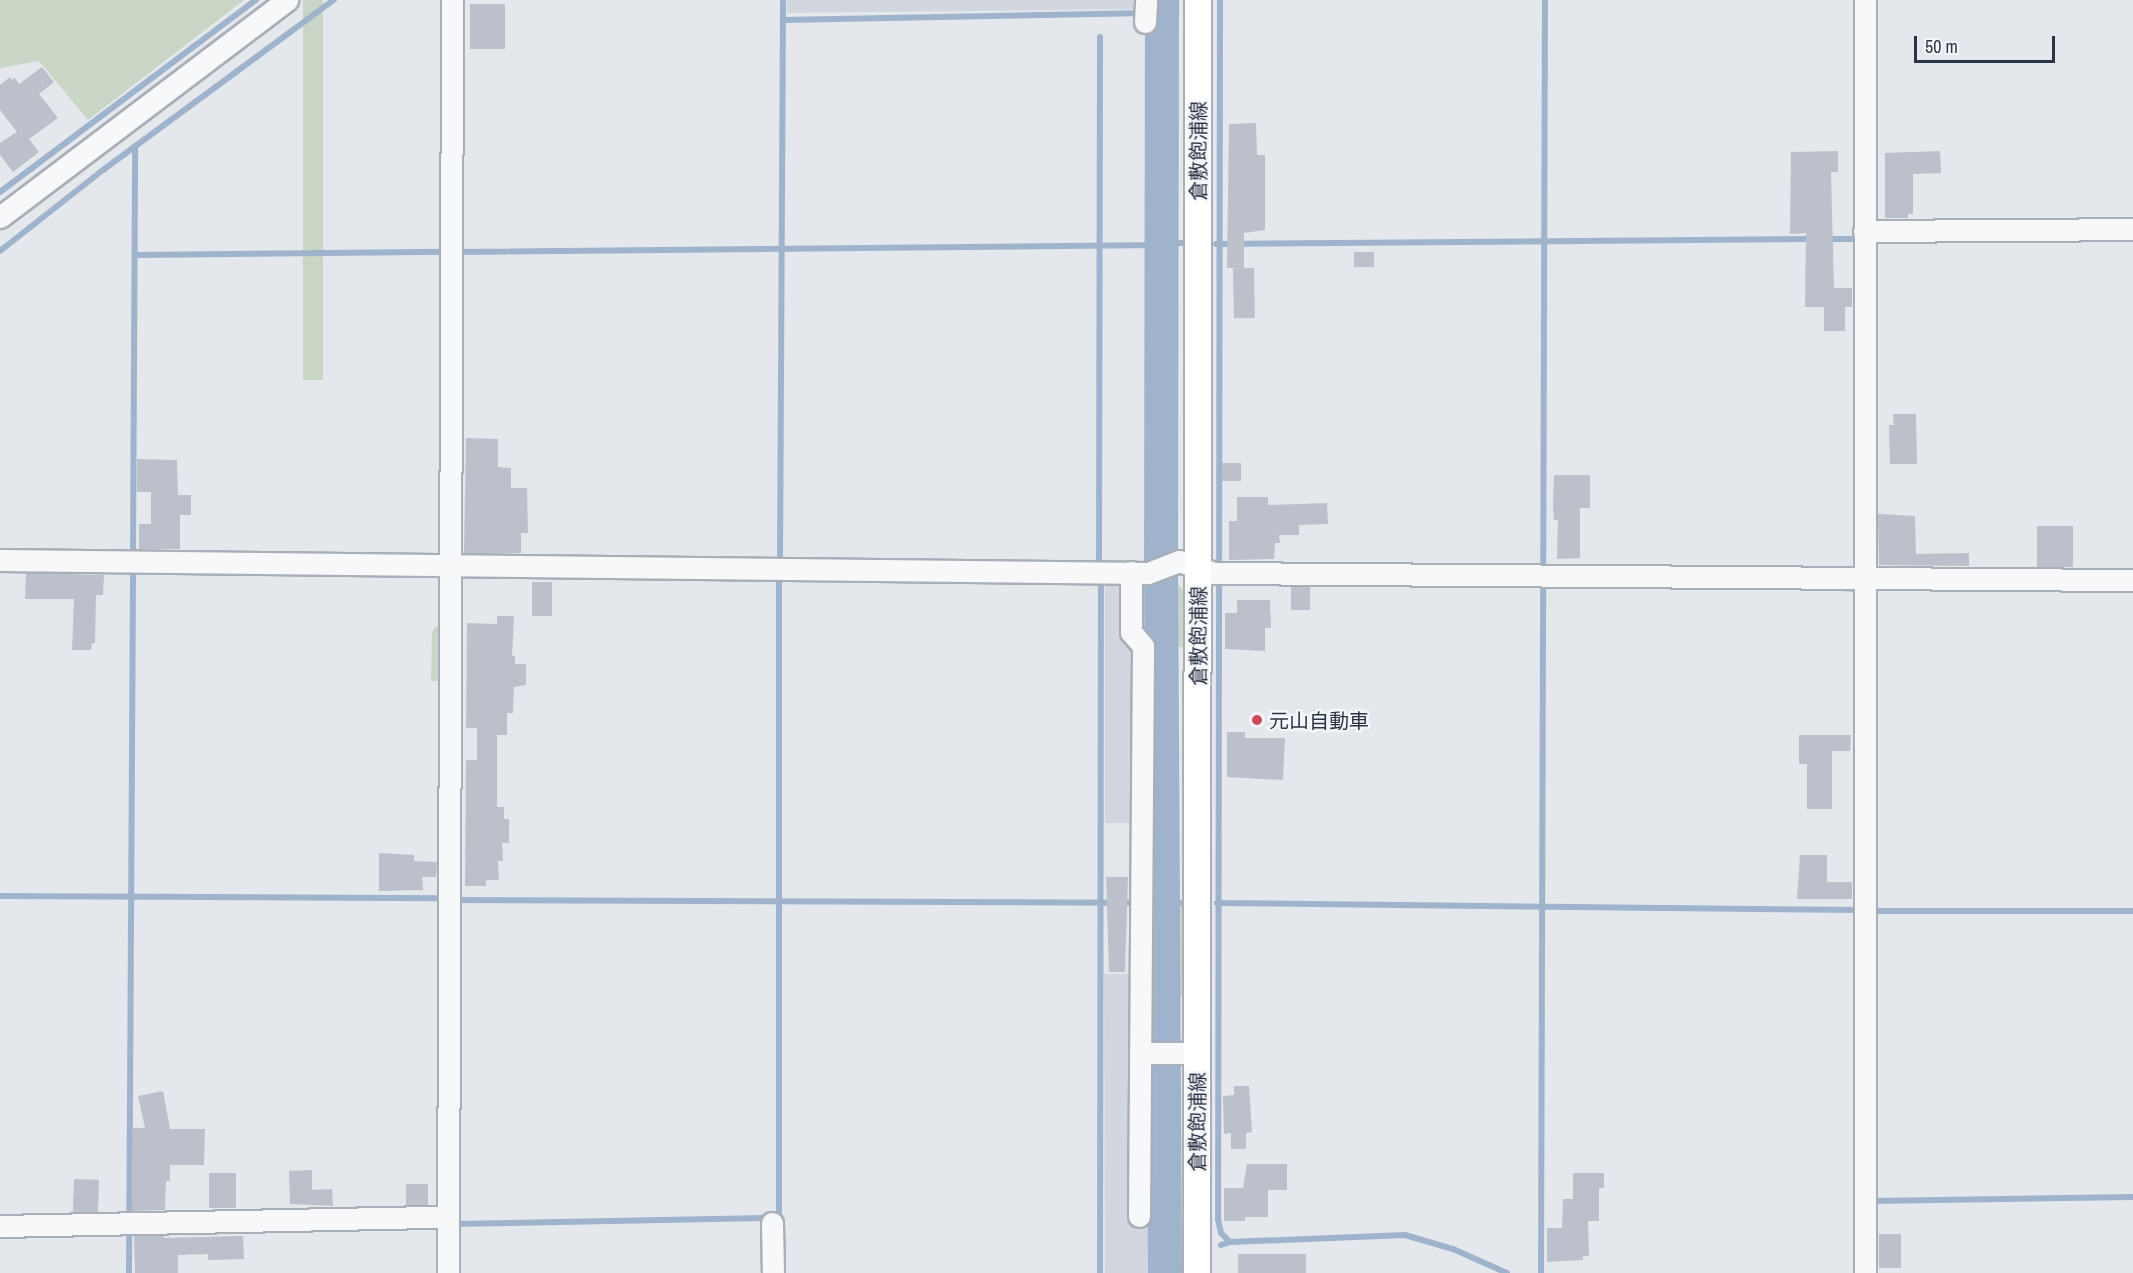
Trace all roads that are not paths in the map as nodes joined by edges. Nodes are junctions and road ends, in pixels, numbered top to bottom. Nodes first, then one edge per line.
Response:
1 (287, 0) edge
2 (452, 0) edge
3 (1198, 0) edge
4 (1865, 0) edge
5 (0, 217) edge
6 (2133, 229) edge
7 (1867, 234) junction
8 (0, 560) edge
9 (449, 567) junction
10 (1131, 572) junction
11 (1213, 572) junction
12 (2133, 580) edge
13 (1867, 581) junction
14 (1156, 1053) junction
15 (1197, 1053) junction
16 (1139, 1216) dead end
17 (448, 1217) junction
18 (772, 1223) dead end
19 (0, 1226) edge
20 (448, 1273) edge
21 (773, 1273) edge
22 (1197, 1273) edge
23 (1865, 1273) edge

1 - 5 street
2 - 9 street
3 - 11 main road, 倉敷飽浦線
4 - 7 street
6 - 7 street
7 - 13 street
8 - 9 street
9 - 10 street
9 - 17 street
10 - 11 street
10 - 14 street
11 - 13 street
11 - 15 main road, 倉敷飽浦線
12 - 13 street
13 - 23 street
14 - 15 street
14 - 16 street
15 - 22 main road, 倉敷飽浦線
17 - 19 street
17 - 20 street
18 - 21 street

